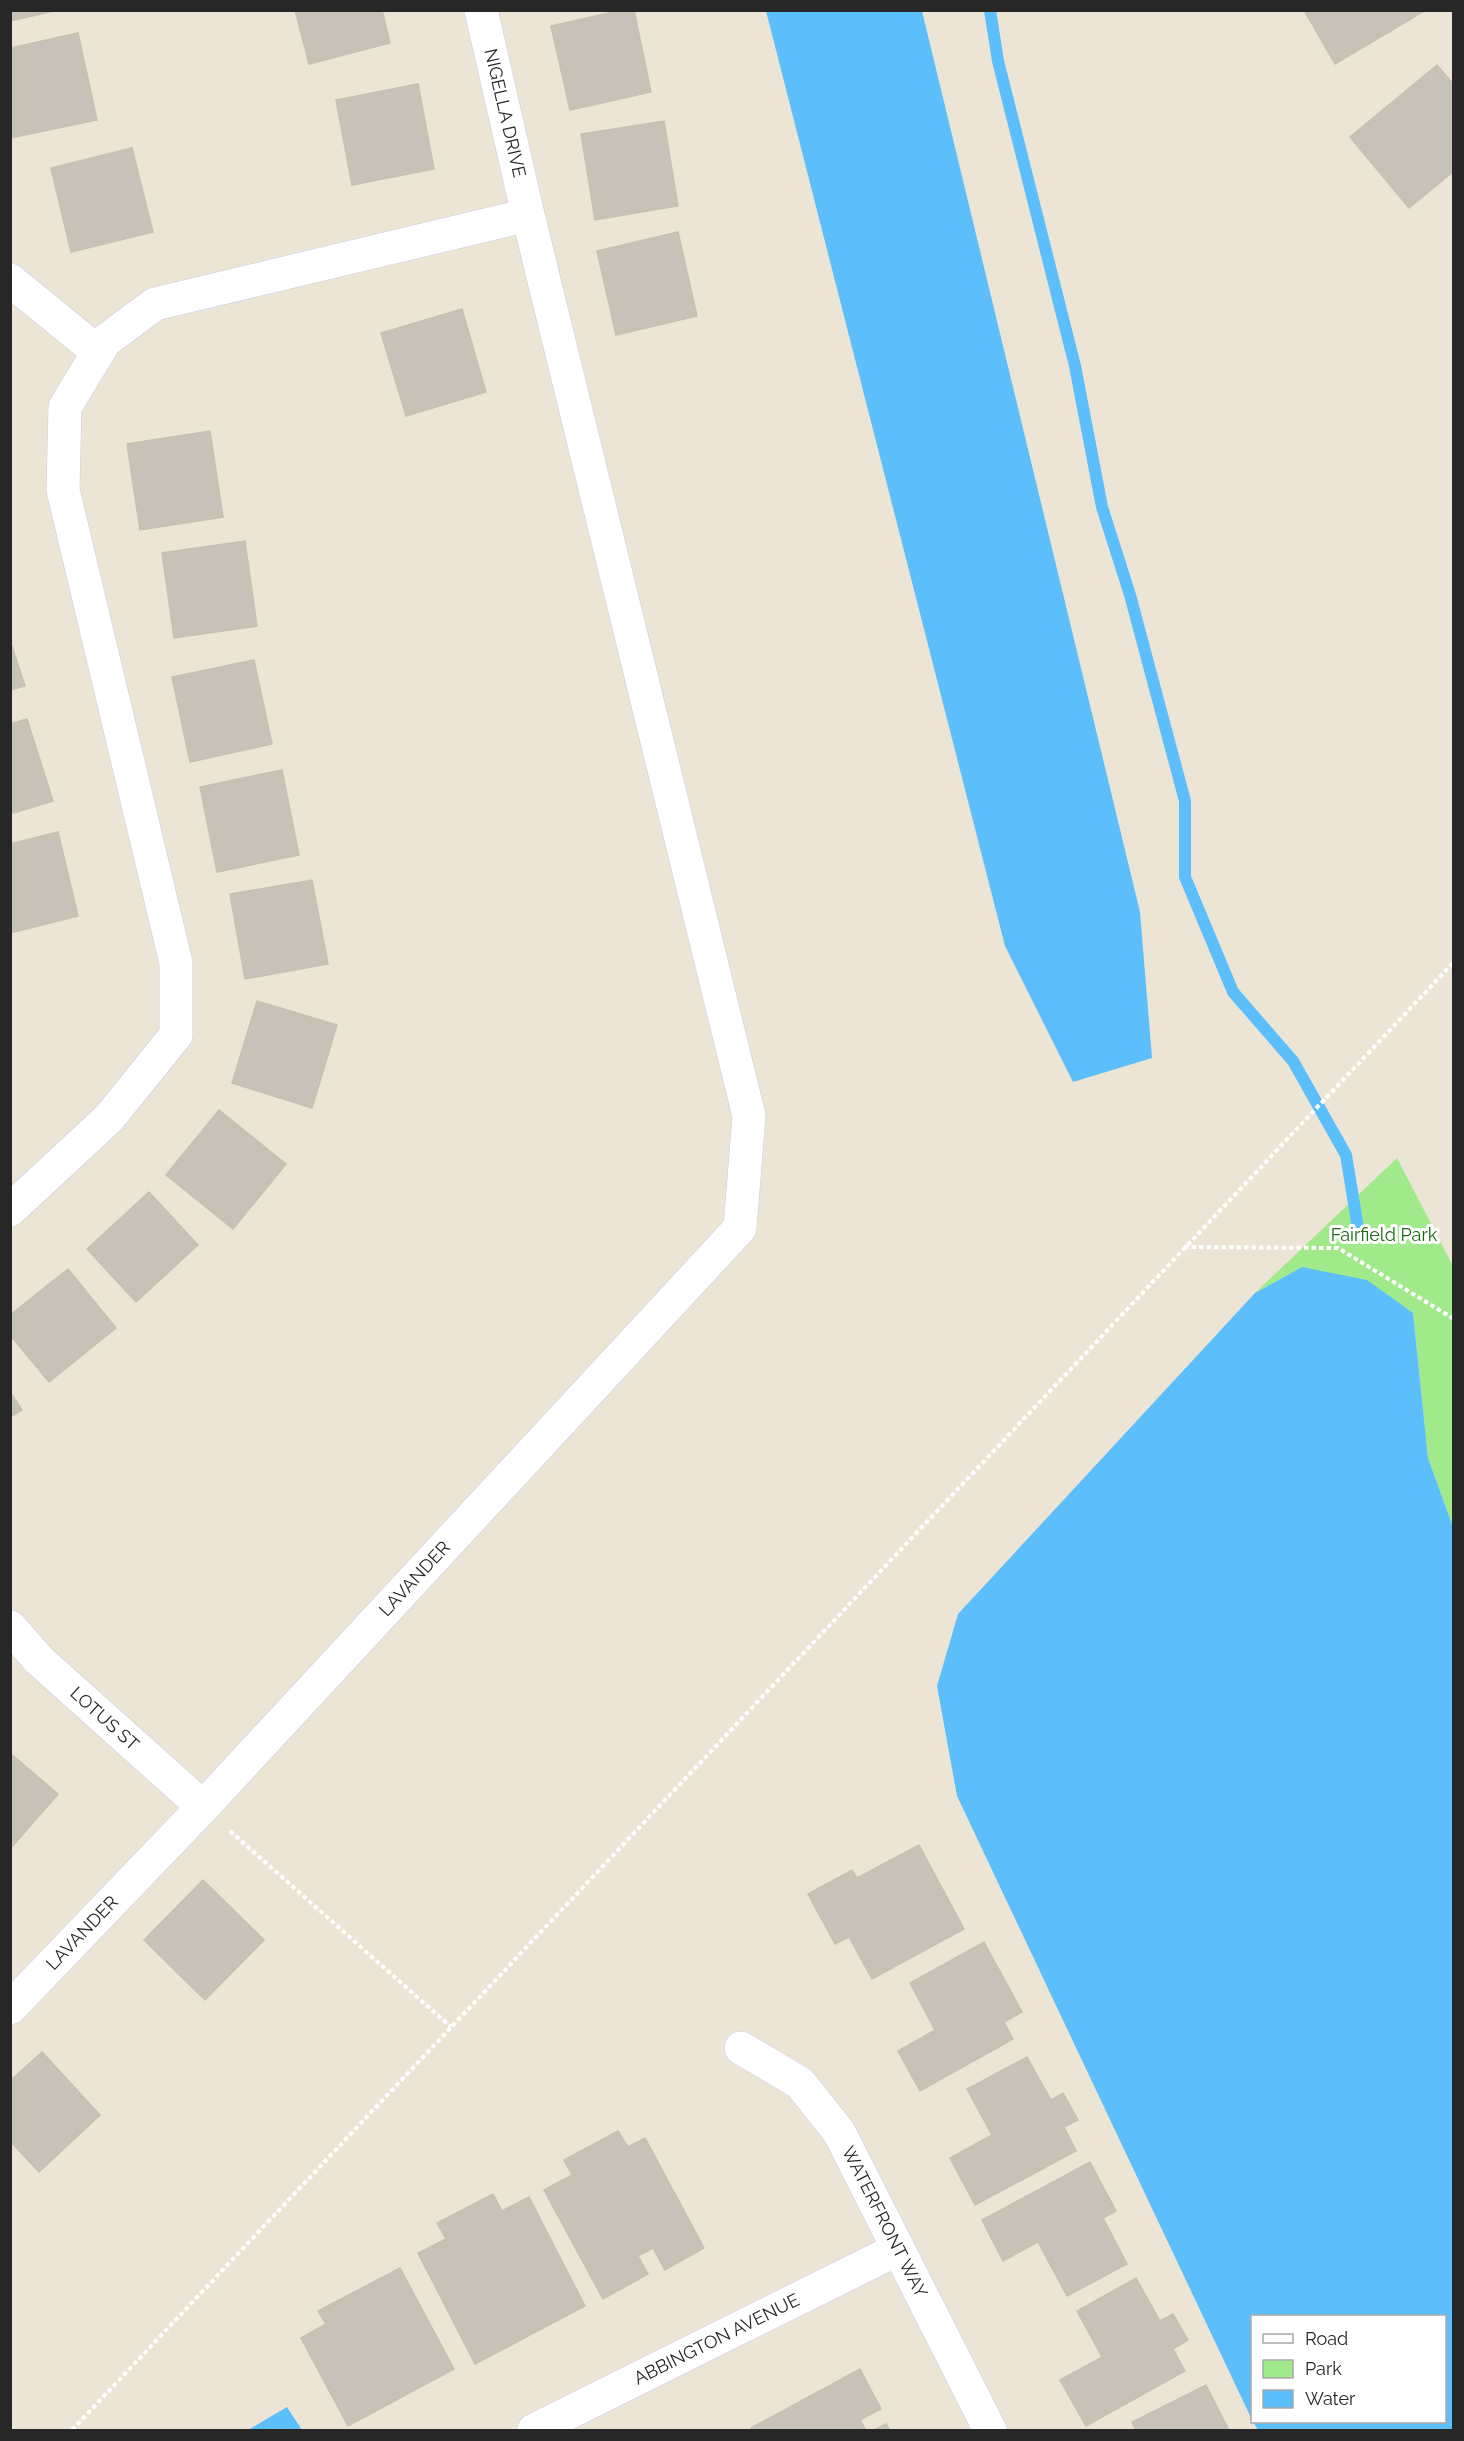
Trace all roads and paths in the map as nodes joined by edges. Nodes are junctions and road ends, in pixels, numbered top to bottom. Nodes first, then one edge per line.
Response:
1 (481, 10) edge
2 (528, 214) junction
3 (10, 280) edge
4 (98, 352) junction
5 (1454, 962) edge
6 (749, 1116) joint
7 (10, 1210) edge
8 (1184, 1247) junction
9 (1454, 1319) edge
10 (10, 1627) edge
11 (203, 1807) junction
12 (10, 2008) edge
13 (451, 2027) junction
14 (741, 2048) dead end
15 (898, 2249) junction
16 (72, 2430) edge
17 (534, 2430) edge
18 (990, 2430) edge

1 - 2 street, NIGELLA DRIVE
2 - 4 street
2 - 6 street, NIGELLA DRIVE
3 - 4 street
4 - 7 street
5 - 8 path
6 - 11 street, LAVANDER
8 - 9 path
8 - 13 path
10 - 11 street, LOTUS ST
11 - 12 street, LAVANDER
11 - 13 path
13 - 16 path
14 - 15 street, WATERFRONT WAY
15 - 17 street, ABBINGTON AVENUE
15 - 18 street, WATERFRONT WAY

